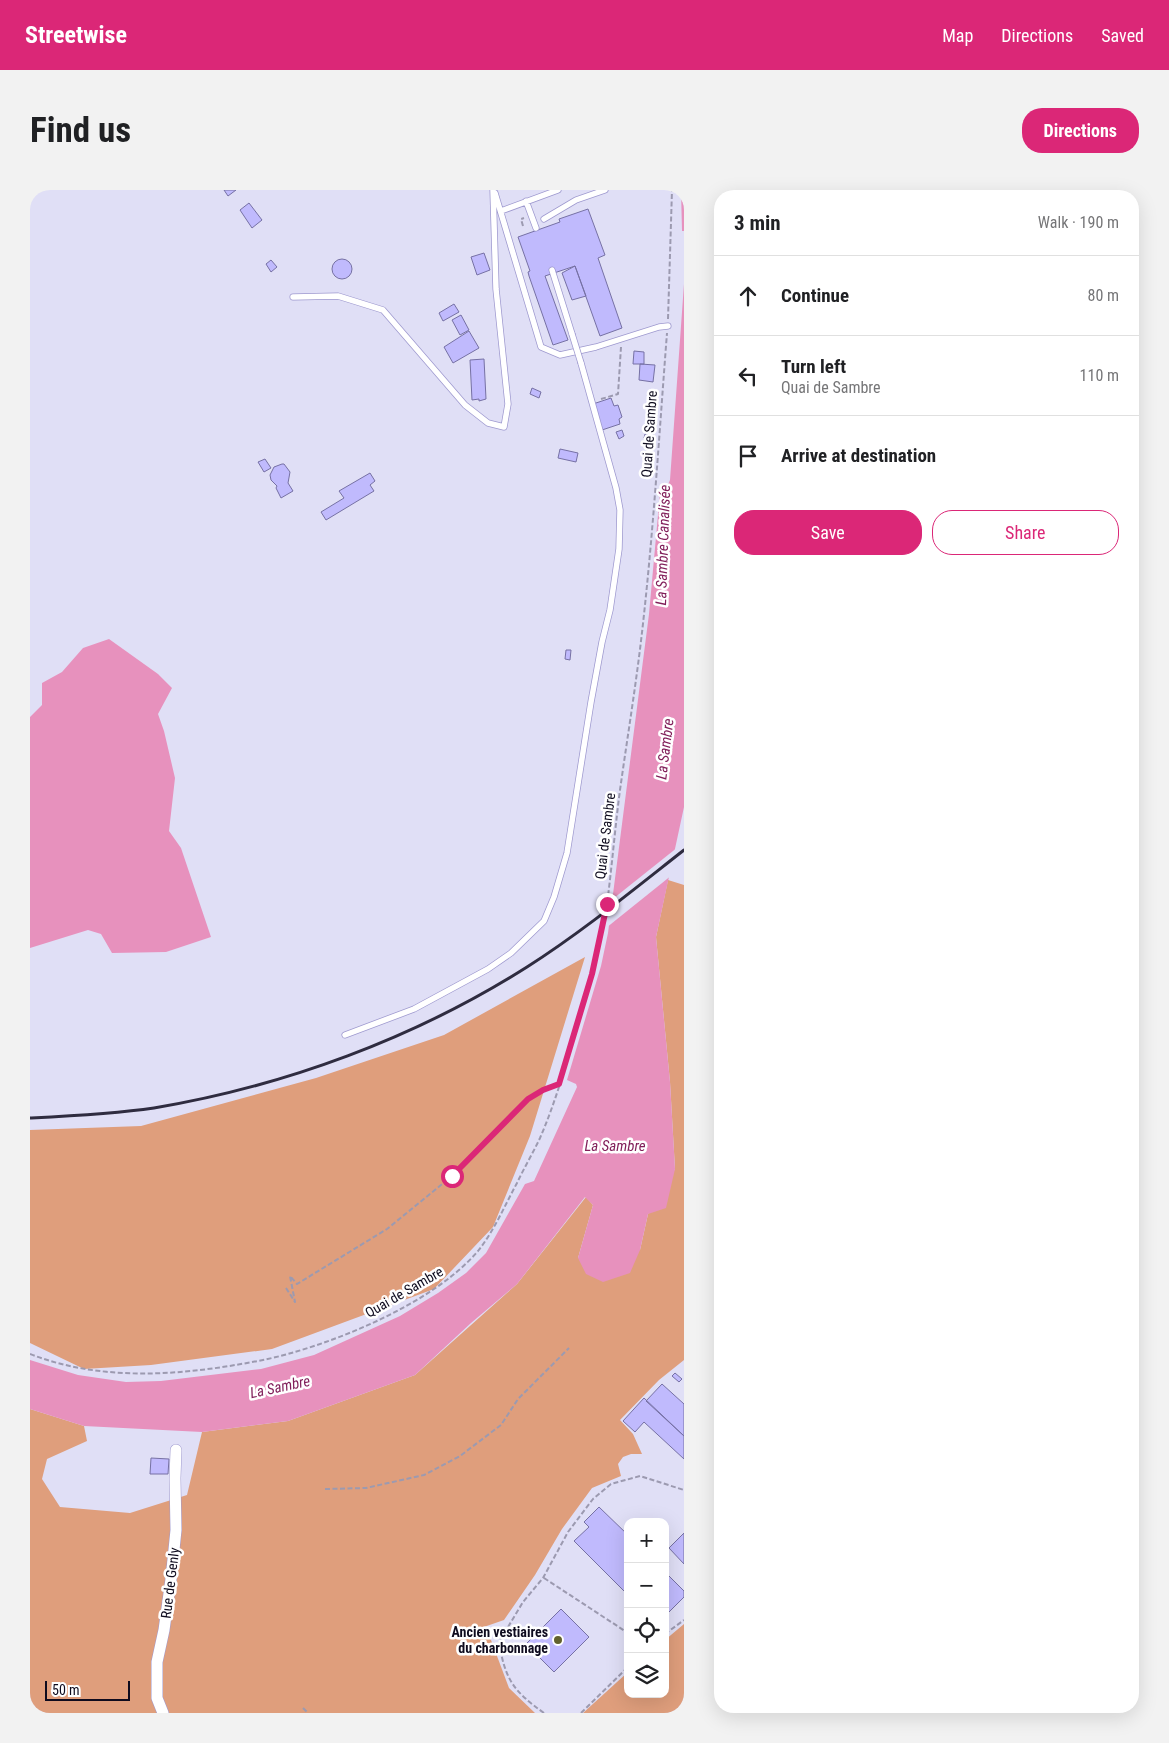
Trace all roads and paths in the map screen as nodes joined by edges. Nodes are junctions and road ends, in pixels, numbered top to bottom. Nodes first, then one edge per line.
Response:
1 (494, 190) edge
2 (558, 190) edge
3 (605, 190) edge
4 (672, 190) edge
5 (540, 193) edge
6 (526, 201) junction
7 (501, 210) junction
8 (544, 219) dead end
9 (536, 228) dead end
10 (552, 270) dead end
11 (293, 297) dead end
12 (668, 326) junction
13 (622, 339) junction
14 (591, 402) junction
15 (345, 1035) dead end
16 (559, 1084) junction
17 (286, 1288) dead end
18 (569, 1348) dead end
19 (30, 1354) edge
20 (176, 1450) dead end
21 (324, 1490) dead end
22 (684, 1490) edge
23 (543, 1578) junction
24 (684, 1620) edge
25 (624, 1630) edge
26 (669, 1631) edge
27 (624, 1671) edge
28 (303, 1708) dead end
29 (163, 1713) edge
30 (308, 1713) edge
31 (544, 1713) edge
32 (580, 1713) edge

1 - 7 lane
1 - 11 lane
2 - 5 lane
3 - 8 lane
4 - 12 path, Quai de Sambre
5 - 6 lane
6 - 7 lane
6 - 9 lane
7 - 13 lane
10 - 14 lane, bridge
12 - 13 lane
12 - 16 path, Quai de Sambre
13 - 14 path
14 - 15 lane
16 - 17 path
16 - 19 path, Quai de Sambre
18 - 21 path
20 - 29 street, Rue de Genly
22 - 23 path
23 - 25 path
23 - 31 path
24 - 26 path
27 - 32 path
28 - 30 path

